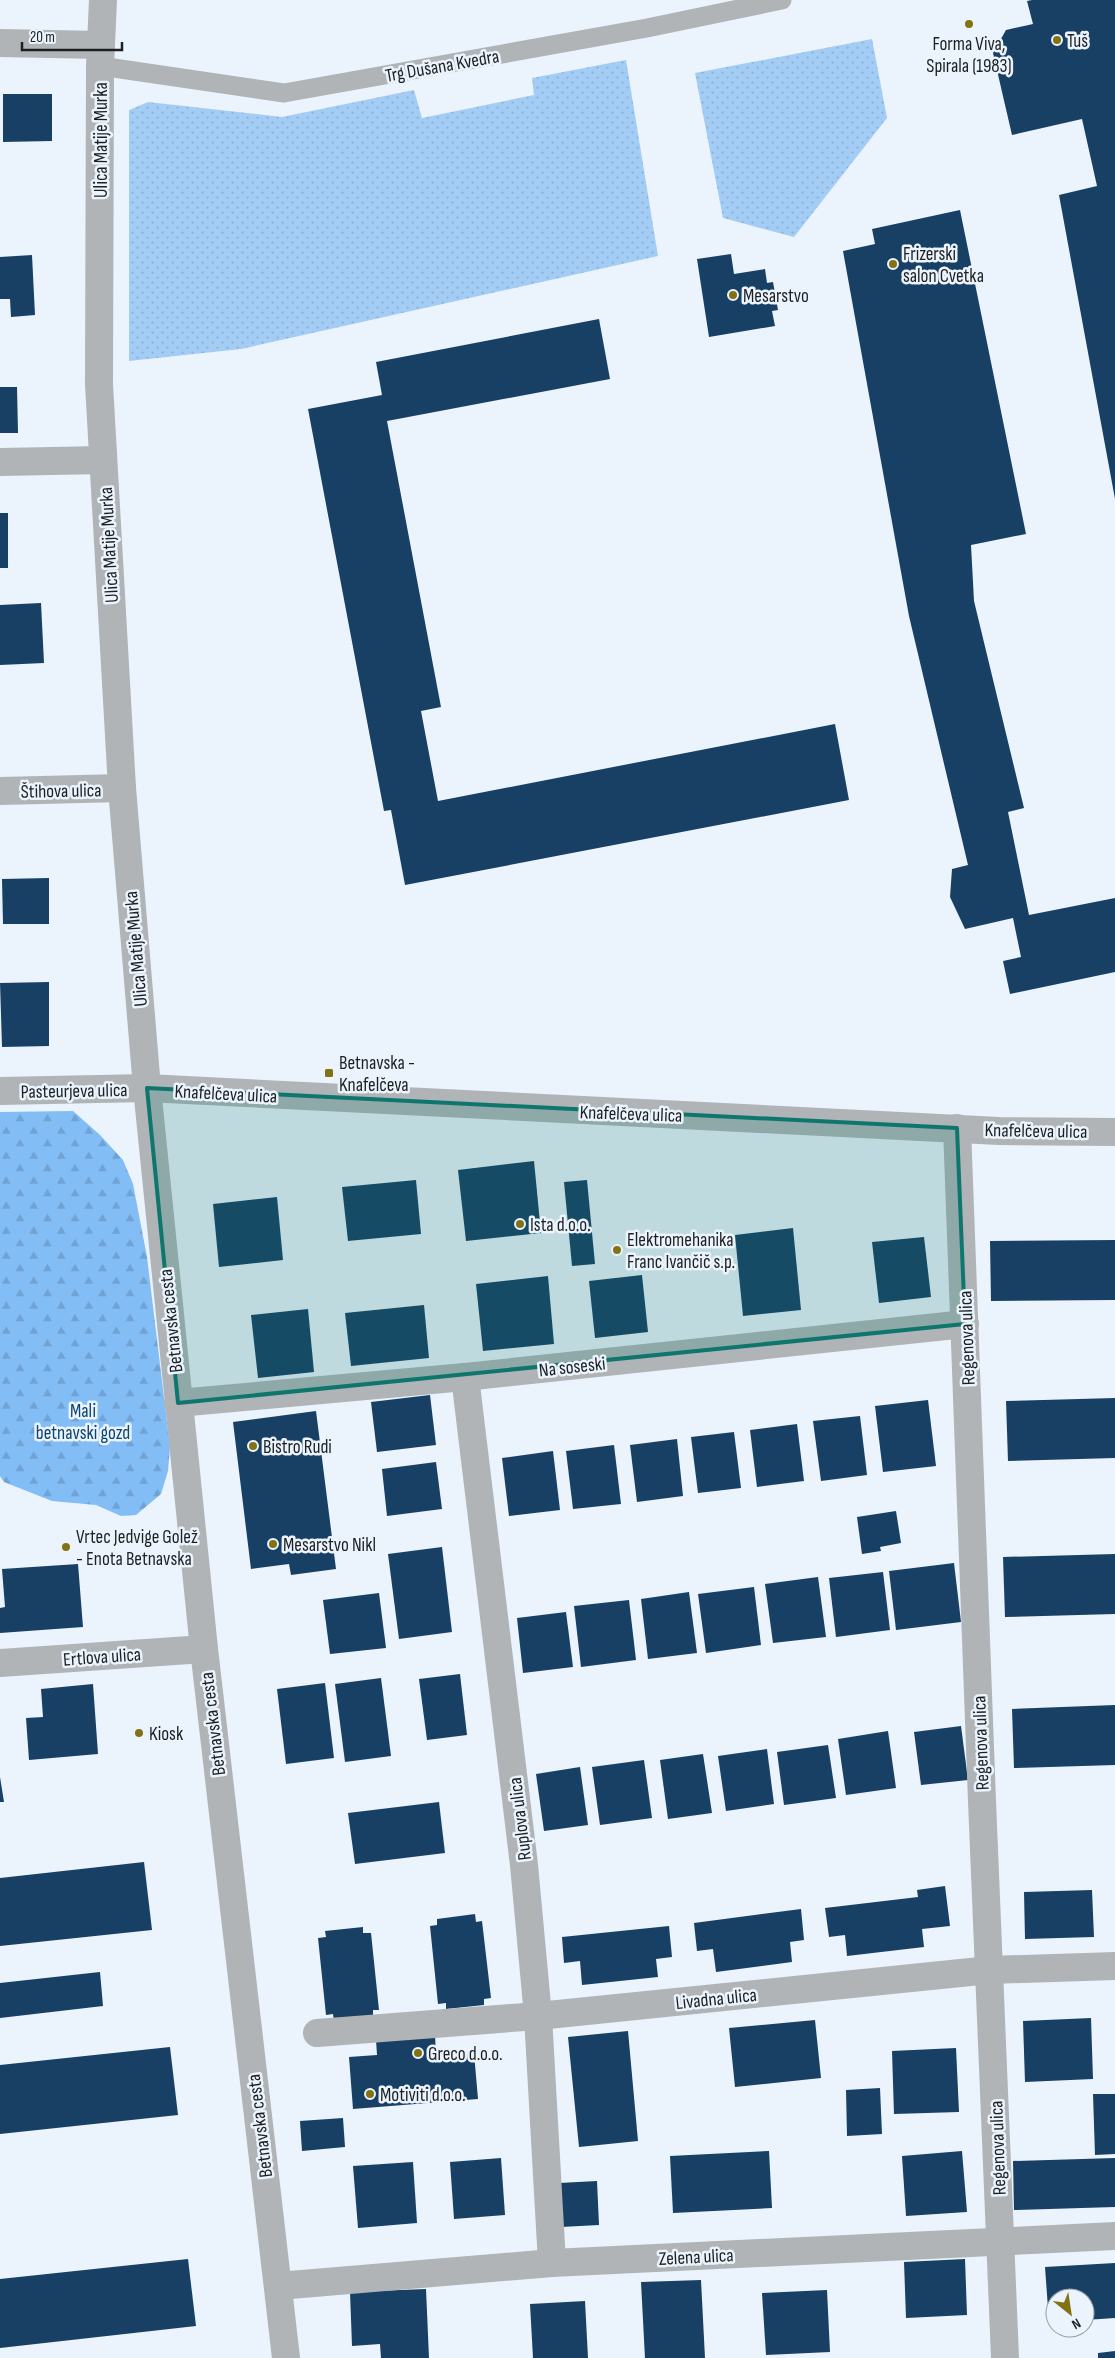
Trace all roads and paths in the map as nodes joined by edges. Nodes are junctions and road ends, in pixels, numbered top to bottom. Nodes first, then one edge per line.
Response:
1 (103, 0) edge
2 (782, 0) edge
3 (0, 42) edge
4 (100, 56) junction
5 (103, 460) junction
6 (0, 462) edge
7 (122, 788) junction
8 (0, 791) edge
9 (147, 1088) junction
10 (0, 1091) edge
11 (957, 1128) junction
12 (1115, 1132) edge
13 (965, 1324) junction
14 (465, 1377) junction
15 (178, 1403) junction
16 (204, 1649) junction
17 (0, 1663) edge
18 (1115, 1966) edge
19 (990, 1970) junction
20 (538, 2016) junction
21 (317, 2033) dead end
22 (1115, 2236) edge
23 (1001, 2241) junction
24 (552, 2263) junction
25 (278, 2286) junction
26 (286, 2358) edge
27 (1005, 2358) edge

1 - 4 street, Ulica Matije Murka
2 - 4 lane, Trg Dušana Kvedra
3 - 4 street
4 - 5 street, Ulica Matije Murka
5 - 6 street
5 - 7 street, Ulica Matije Murka
7 - 8 street, Štihova ulica
7 - 9 street, Ulica Matije Murka
9 - 10 street, Pasteurjeva ulica
9 - 11 street, Knafelčeva ulica
9 - 15 street, Betnavska cesta
11 - 12 street, Knafelčeva ulica
11 - 13 street, Regenova ulica
13 - 14 street, Na soseski
13 - 19 street, Regenova ulica
14 - 15 street, Na soseski
14 - 20 street, Ruplova ulica
15 - 16 street, Betnavska cesta
16 - 17 street, Ertlova ulica
16 - 25 street, Betnavska cesta
18 - 19 street, Livadna ulica
19 - 20 street, Livadna ulica
19 - 23 street, Regenova ulica
20 - 21 street, Livadna ulica
20 - 24 street, Ruplova ulica
22 - 23 street, Zelena ulica
23 - 24 street, Zelena ulica
23 - 27 street, Regenova ulica
24 - 25 street, Zelena ulica
25 - 26 street, Betnavska cesta

